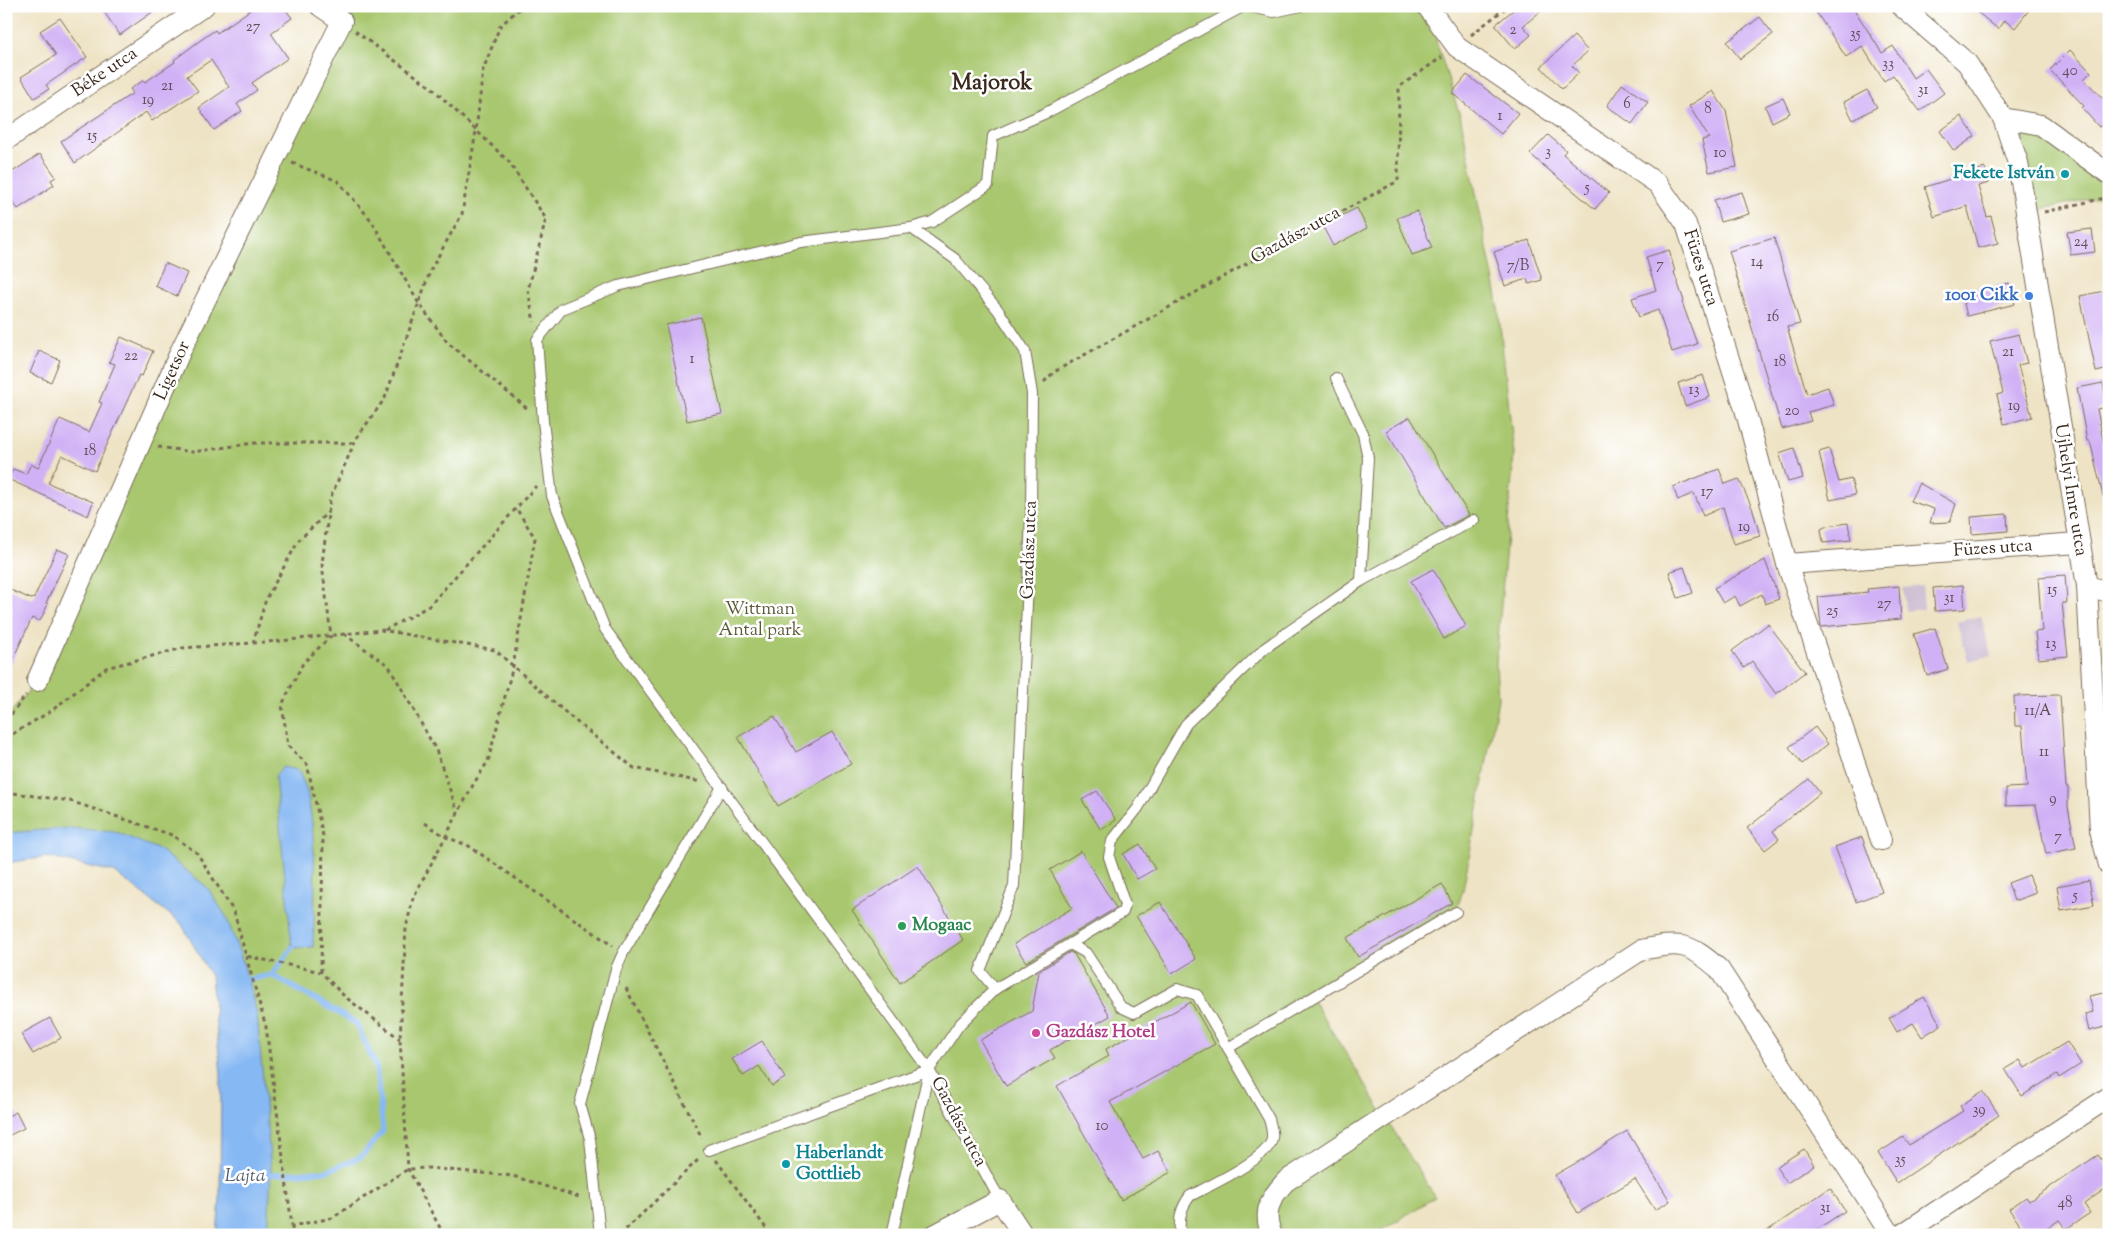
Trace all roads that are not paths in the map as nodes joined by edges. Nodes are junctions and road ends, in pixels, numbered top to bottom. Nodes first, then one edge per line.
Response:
1 (204, 6) edge
2 (320, 6) edge
3 (1245, 6) edge
4 (1300, 6) edge
5 (1427, 6) edge
6 (1901, 6) edge
7 (2003, 118) junction
8 (6, 140) edge
9 (2109, 174) edge
10 (911, 228) junction
11 (1336, 378) dead end
12 (1474, 520) dead end
13 (2078, 543) junction
14 (1787, 564) junction
15 (1362, 581) junction
16 (2087, 586) junction
17 (2109, 592) edge
18 (36, 681) road end
19 (722, 787) junction
20 (1881, 840) dead end
21 (2109, 865) edge
22 (1456, 912) dead end
23 (1070, 944) junction
24 (995, 989) junction
25 (1228, 1048) junction
26 (930, 1070) junction
27 (2109, 1098) edge
28 (708, 1150) road end
29 (1000, 1200) junction
30 (600, 1235) edge
31 (892, 1235) edge
32 (934, 1235) edge
33 (1023, 1235) edge
34 (1180, 1235) edge
35 (1272, 1235) edge
36 (1891, 1235) edge
37 (1901, 1235) edge

1 - 8 street, Béke utca
2 - 18 street, Ligetsor
3 - 4 lane
3 - 10 lane
5 - 14 street, Füzes utca
6 - 7 street, Ujhelyi Imre utca
7 - 9 street
7 - 13 street, Ujhelyi Imre utca
10 - 19 lane
10 - 24 lane, Gazdász utca
11 - 15 lane
12 - 15 lane
13 - 14 street, Füzes utca
13 - 16 street, Ujhelyi Imre utca
14 - 20 street, Füzes utca
15 - 23 lane
16 - 17 street
16 - 21 street, Ujhelyi Imre utca
19 - 26 lane
19 - 30 lane
22 - 25 lane
23 - 24 lane
23 - 25 lane
24 - 26 lane, Gazdász utca
25 - 34 lane
26 - 28 lane
26 - 29 lane, Gazdász utca
26 - 31 lane
27 - 37 street
29 - 32 street
29 - 33 street, Gazdász utca
35 - 36 street

